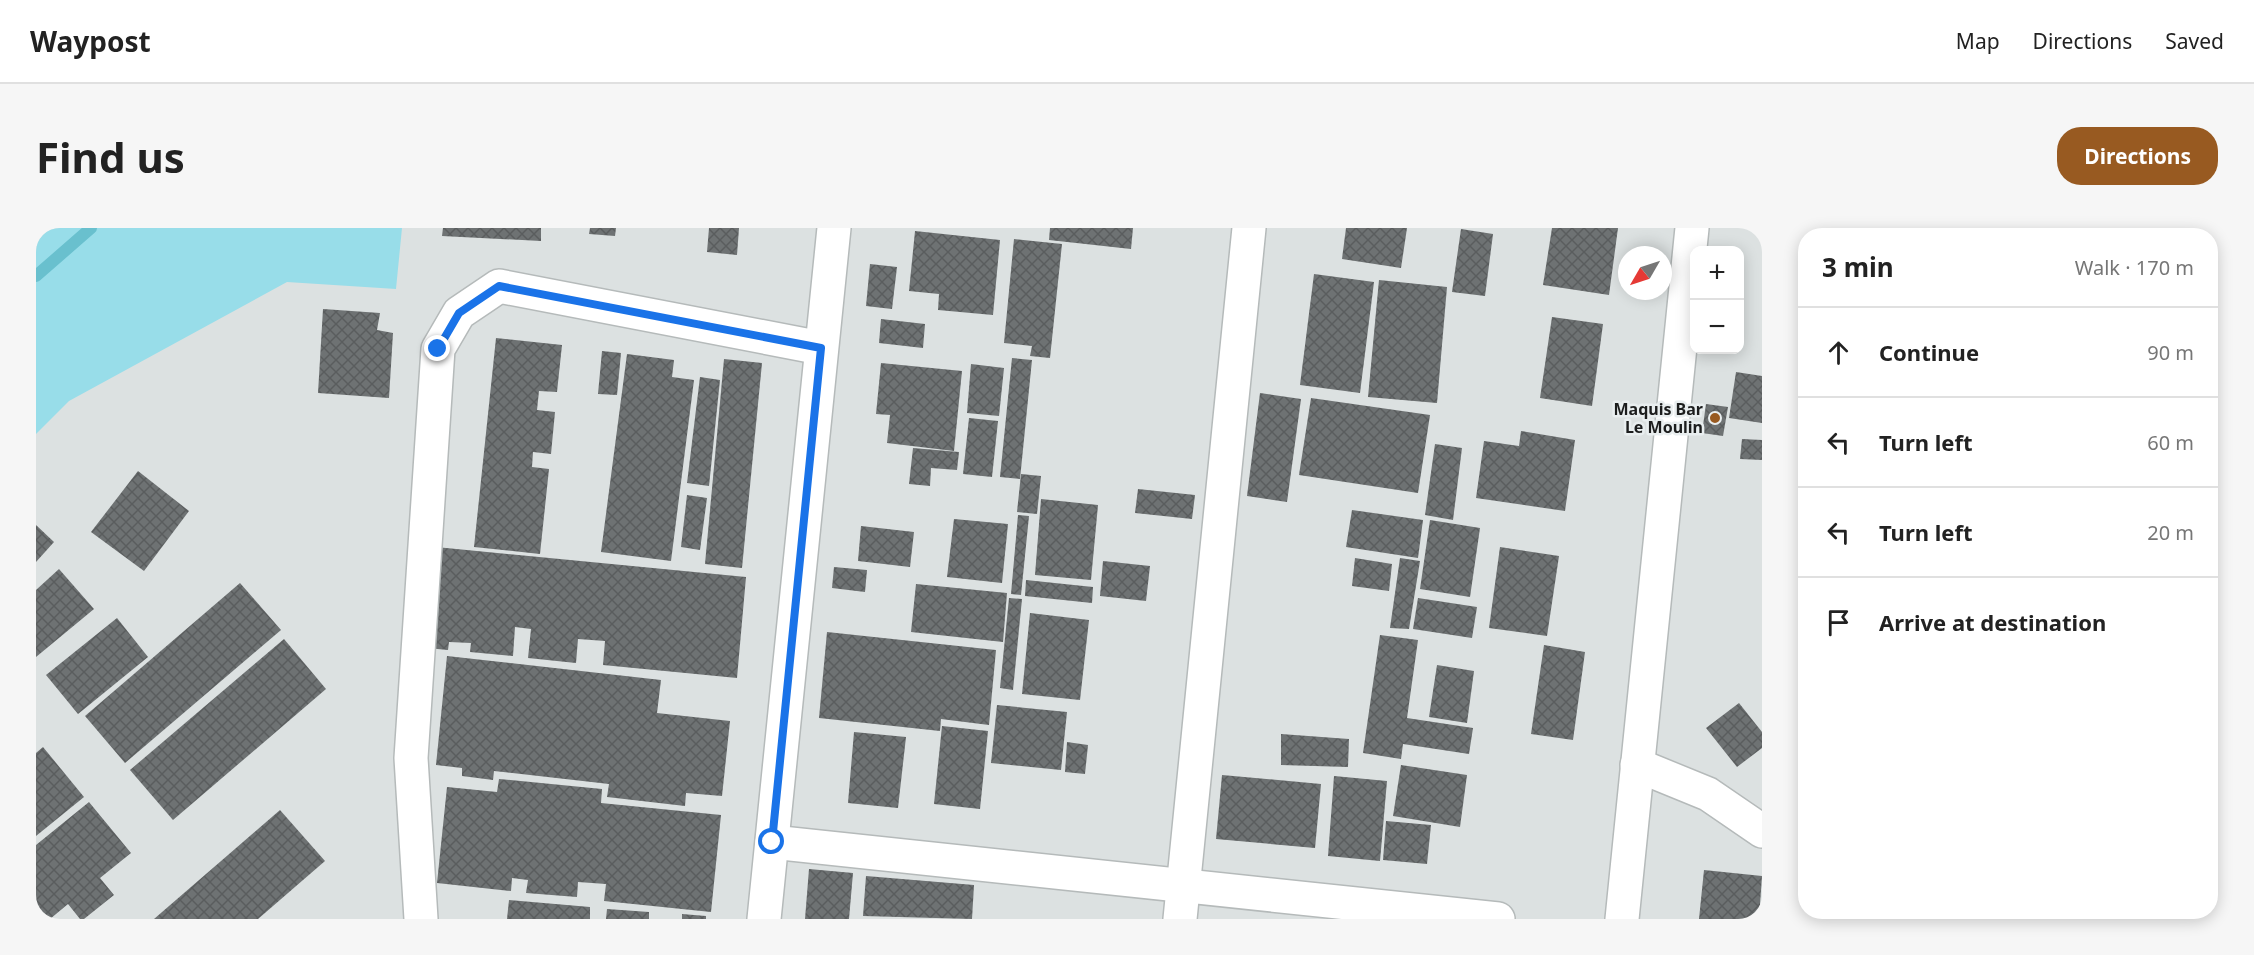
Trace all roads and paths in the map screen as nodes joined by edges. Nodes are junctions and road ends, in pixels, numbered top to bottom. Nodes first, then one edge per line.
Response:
1 (834, 228) edge
2 (1249, 228) edge
3 (1692, 228) edge
4 (821, 348) junction
5 (1637, 765) junction
6 (1762, 831) edge
7 (772, 842) junction
8 (1184, 886) junction
9 (421, 919) edge
10 (764, 919) edge
11 (1180, 919) edge
12 (1498, 919) edge
13 (1622, 919) edge

1 - 4 street
2 - 8 street
3 - 5 street
4 - 7 street
4 - 9 street
5 - 6 street
5 - 13 street
7 - 8 street
7 - 10 street
8 - 11 street
8 - 12 street

